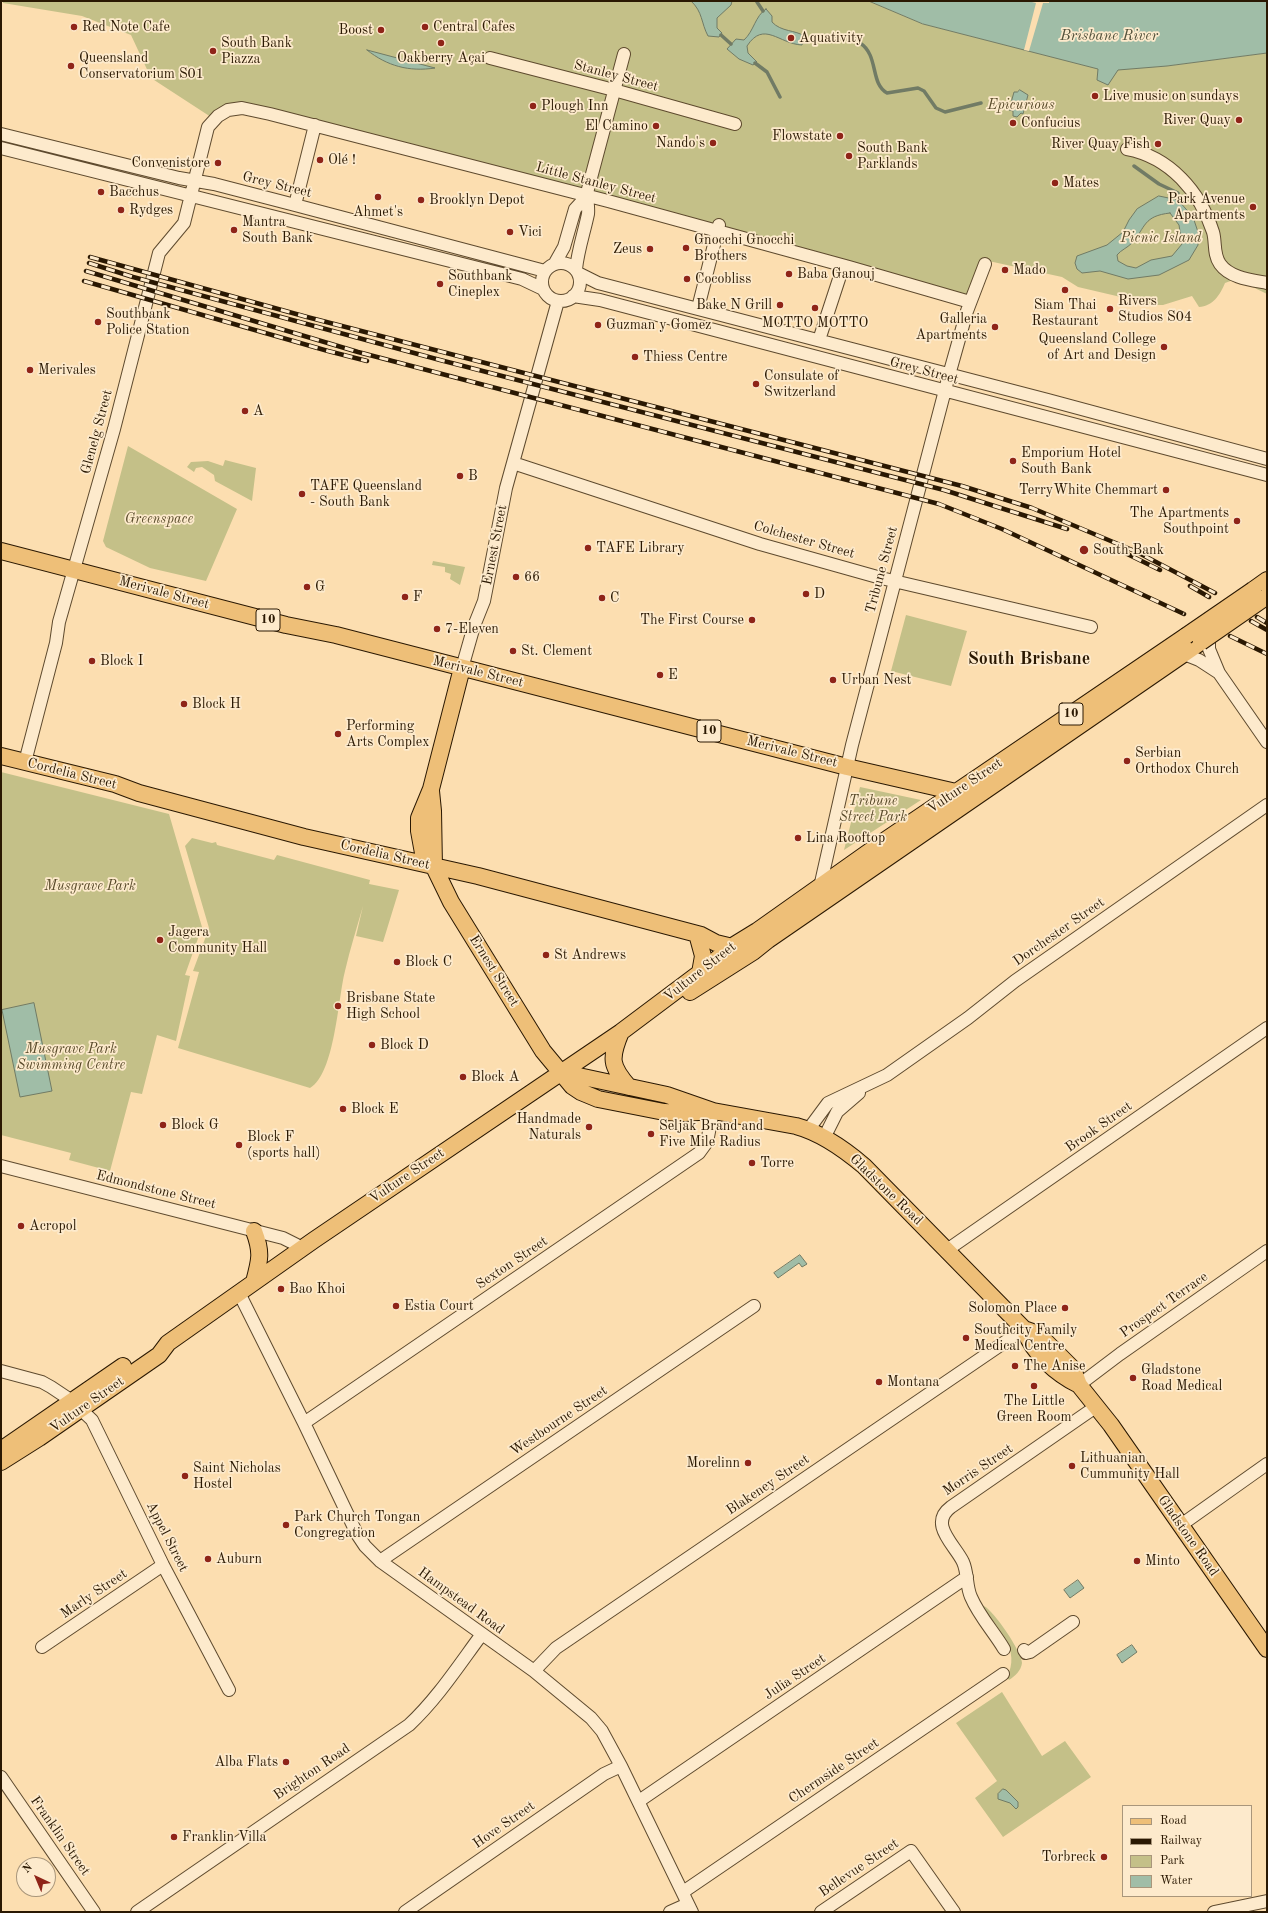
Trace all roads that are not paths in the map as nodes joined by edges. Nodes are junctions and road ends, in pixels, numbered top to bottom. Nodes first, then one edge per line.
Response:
1 (624, 54) dead end
2 (490, 58) dead end
3 (614, 90) junction
4 (214, 119) joint
5 (735, 124) dead end
6 (315, 125) junction
7 (1, 134) edge
8 (1, 148) edge
9 (1128, 149) dead end
10 (195, 181) junction
11 (191, 196) junction
12 (587, 196) junction
13 (295, 205) junction
14 (718, 228) junction
15 (555, 263) junction
16 (985, 264) dead end
17 (545, 271) junction
18 (577, 271) junction
19 (839, 279) dead end
20 (1267, 282) edge
21 (543, 289) junction
22 (574, 296) junction
23 (558, 301) junction
24 (970, 302) junction
25 (698, 308) junction
26 (819, 340) junction
27 (949, 375) junction
28 (945, 391) junction
29 (1267, 459) edge
30 (513, 463) junction
31 (1267, 475) edge
32 (1, 551) edge
33 (74, 570) junction
34 (895, 580) junction
35 (1267, 580) edge
36 (1262, 594) edge
37 (1092, 627) dead end
38 (1206, 642) junction
39 (1184, 654) junction
40 (462, 668) junction
41 (1219, 673) junction
42 (1267, 742) edge
43 (1, 756) edge
44 (25, 762) junction
45 (847, 767) junction
46 (956, 792) junction
47 (1267, 804) edge
48 (434, 867) junction
49 (820, 887) junction
50 (697, 934) junction
51 (768, 940) junction
52 (731, 947) junction
53 (700, 973) junction
54 (648, 1013) junction
55 (1267, 1028) edge
56 (621, 1032) junction
57 (560, 1072) junction
58 (870, 1084) junction
59 (629, 1087) junction
60 (713, 1111) junction
61 (808, 1130) junction
62 (824, 1138) junction
63 (1, 1166) edge
64 (254, 1231) junction
65 (303, 1248) junction
66 (947, 1250) junction
67 (1267, 1251) edge
68 (254, 1282) junction
69 (238, 1293) junction
70 (754, 1306) dead end
71 (1024, 1329) junction
72 (1, 1371) edge
73 (1079, 1385) junction
74 (77, 1405) junction
75 (1097, 1406) junction
76 (304, 1423) junction
77 (1, 1450) edge
78 (1, 1462) edge
79 (1267, 1464) edge
80 (1181, 1525) junction
81 (380, 1561) junction
82 (163, 1565) junction
83 (967, 1577) junction
84 (1073, 1622) dead end
85 (482, 1634) junction
86 (42, 1647) dead end
87 (1004, 1649) dead end
88 (1267, 1649) edge
89 (1024, 1650) dead end
90 (534, 1671) junction
91 (1002, 1674) dead end
92 (229, 1690) dead end
93 (621, 1766) junction
94 (1, 1777) edge
95 (639, 1801) junction
96 (683, 1892) junction
97 (1267, 1901) edge
98 (690, 1908) edge
99 (94, 1912) edge
100 (137, 1912) edge
101 (405, 1912) edge
102 (670, 1912) edge
103 (821, 1912) edge
104 (954, 1912) edge
105 (1214, 1912) edge

1 - 3 street
2 - 3 street, Stanley Street
3 - 5 street, Stanley Street
3 - 12 street
4 - 6 street, Little Stanley Street
4 - 10 street, Glenelg Street
6 - 12 street, Little Stanley Street
6 - 13 street
7 - 10 street, Grey Street
8 - 11 street
9 - 20 street
10 - 11 street, Glenelg Street
10 - 13 street, Grey Street
11 - 21 street
11 - 33 street, Glenelg Street
12 - 14 street, Little Stanley Street
12 - 15 street
12 - 18 street
13 - 17 street, Grey Street
14 - 24 street, Little Stanley Street
14 - 25 street
15 - 17 street
15 - 18 street
16 - 24 street, Tribune Street
17 - 21 street
18 - 22 street
18 - 25 street, Grey Street
19 - 26 street
21 - 23 street
22 - 23 street
22 - 28 street, Grey Street
23 - 30 street, Ernest Street
24 - 27 street, Tribune Street
25 - 26 street, Grey Street
26 - 27 street, Grey Street
27 - 28 street, Tribune Street
27 - 29 street, Grey Street
28 - 31 street, Grey Street
28 - 34 street, Tribune Street
30 - 34 street, Colchester Street
30 - 40 street, Ernest Street
32 - 33 main road, Merivale Street / 10
33 - 40 main road, Merivale Street / 10
33 - 44 street, Glenelg Street
34 - 37 street, Colchester Street
34 - 45 street, Tribune Street
35 - 36 main road, Vulture Street / 10
36 - 38 main road, Vulture Street / 10, bridge
36 - 46 main road, Vulture Street / 10, bridge
38 - 39 main road, Vulture Street / 10
38 - 41 street
39 - 41 street
39 - 51 main road, Vulture Street / 10
40 - 45 main road, Merivale Street / 10
40 - 48 main road, Ernest Street
41 - 42 street
43 - 44 main road, Cordelia Street / 10
44 - 48 main road, Cordelia Street / 10
45 - 46 main road, Merivale Street / 10
45 - 49 street, Tribune Street
46 - 49 main road, Vulture Street / 10
47 - 58 street, Dorchester Street
48 - 50 main road, Cordelia Street / 10
48 - 57 main road, Ernest Street
49 - 52 main road, Vulture Street / 10
50 - 52 main road, Cordelia Street / 10
50 - 53 main road
51 - 52 main road, Cordelia Street / 10
51 - 54 main road, Vulture Street
52 - 53 main road, Vulture Street
53 - 54 main road, Vulture Street
54 - 56 main road, Vulture Street
55 - 66 street, Brook Street
56 - 57 main road, Vulture Street
56 - 59 main road
57 - 59 main road, Gladstone Road
57 - 60 main road, Gladstone Road
57 - 65 main road, Vulture Street
58 - 61 street, Dorchester Street
58 - 62 street, Dorchester Street
59 - 60 main road, Gladstone Road
60 - 61 main road, Gladstone Road
60 - 76 street, Sexton Street
61 - 62 main road, Gladstone Road
62 - 66 main road, Gladstone Road
63 - 64 street, Edmondstone Street
64 - 65 street, Edmondstone Street
64 - 68 main road
65 - 68 main road, Vulture Street
66 - 71 main road, Gladstone Road
67 - 73 street, Prospect Terrace
68 - 69 main road, Vulture Street
69 - 74 main road, Vulture Street
69 - 76 street, Hampstead Road
70 - 81 street, Westbourne Street
71 - 73 main road, Gladstone Road
71 - 90 street, Blakeney Street
72 - 74 street, Appel Street
73 - 75 main road, Gladstone Road
74 - 77 main road, Vulture Street
74 - 78 main road, Vulture Street
74 - 82 street, Appel Street
75 - 80 main road, Gladstone Road
75 - 83 street, Morris Street
76 - 81 street, Hampstead Road
79 - 80 street
80 - 88 main road, Gladstone Road
81 - 85 street, Hampstead Road
82 - 86 street, Marly Street
82 - 92 street, Appel Street
83 - 87 street, Morris Street
83 - 95 street, Julia Street
84 - 89 street
85 - 90 street, Hampstead Road
85 - 100 street, Brighton Road
90 - 93 street, Hampstead Road
91 - 96 street, Chermside Street
93 - 95 street, Hampstead Road
93 - 101 street, Hove Street
94 - 99 street, Franklin Street
95 - 96 street, Hampstead Road
96 - 98 street, Hampstead Road
97 - 105 street
98 - 102 street
103 - 104 street, Bellevue Street

